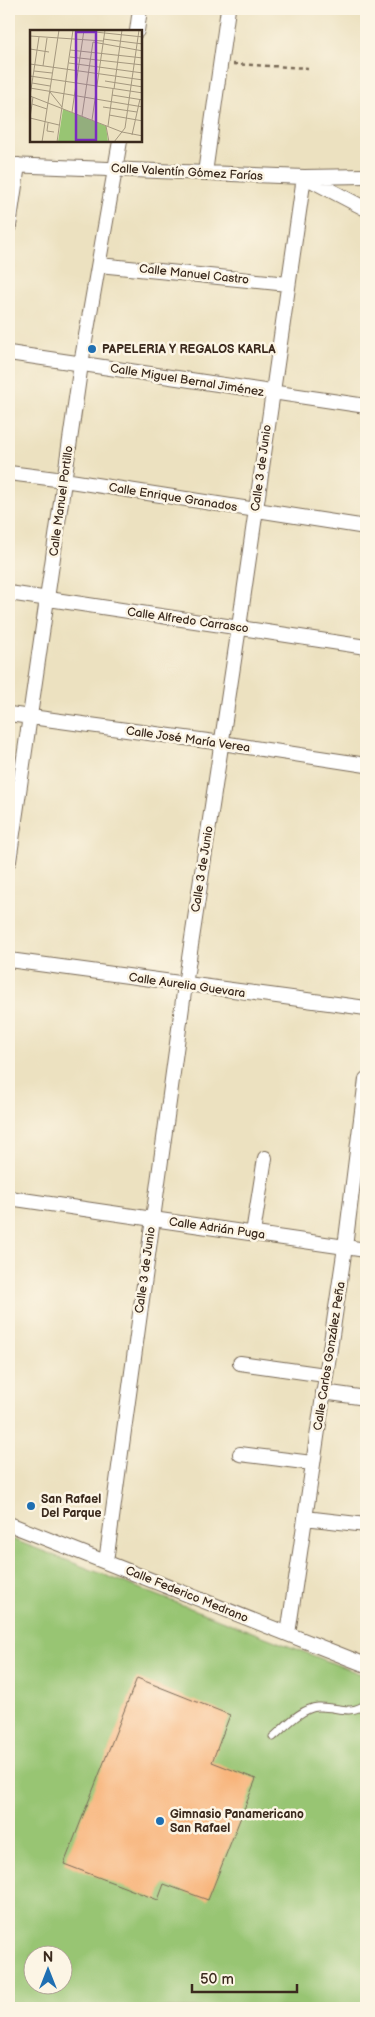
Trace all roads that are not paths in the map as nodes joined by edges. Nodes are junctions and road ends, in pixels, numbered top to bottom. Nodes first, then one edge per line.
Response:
1 (140, 9) edge
2 (228, 9) edge
3 (137, 30) edge
4 (120, 142) edge
5 (13, 165) edge
6 (115, 168) junction
7 (205, 173) junction
8 (366, 176) edge
9 (304, 177) junction
10 (366, 209) edge
11 (9, 226) edge
12 (99, 265) junction
13 (288, 284) junction
14 (9, 353) edge
15 (81, 364) junction
16 (272, 393) junction
17 (366, 406) edge
18 (9, 473) edge
19 (64, 480) junction
20 (256, 510) junction
21 (366, 528) edge
22 (9, 593) edge
23 (46, 599) junction
24 (239, 627) junction
25 (366, 647) edge
26 (9, 714) edge
27 (31, 718) junction
28 (222, 743) junction
29 (366, 765) edge
30 (9, 861) edge
31 (9, 960) edge
32 (185, 984) junction
33 (366, 1008) edge
34 (366, 1078) edge
35 (265, 1158) dead end
36 (9, 1198) edge
37 (152, 1219) junction
38 (253, 1233) junction
39 (345, 1247) junction
40 (366, 1250) edge
41 (240, 1364) dead end
42 (325, 1375) junction
43 (323, 1392) junction
44 (366, 1398) edge
45 (240, 1454) dead end
46 (312, 1463) junction
47 (305, 1518) junction
48 (9, 1524) edge
49 (366, 1525) edge
50 (106, 1562) junction
51 (288, 1634) junction
52 (366, 1665) edge
53 (366, 1704) edge
54 (272, 1737) dead end

1 - 3 street
2 - 7 street
4 - 6 street, Calle Manuel Portillo
5 - 6 street, Calle Valentín Gómez Farías
5 - 11 street
6 - 7 street, Calle Valentín Gómez Farías
6 - 12 street, Calle Manuel Portillo
7 - 9 street, Calle Valentín Gómez Farías
8 - 9 street, Calle Valentín Gómez Farías
9 - 10 street
9 - 13 street, Calle 3 de Junio
12 - 13 street, Calle Manuel Castro
12 - 15 street, Calle Manuel Portillo
13 - 16 street, Calle 3 de Junio
14 - 15 street, Calle Miguel Bernal Jiménez
15 - 16 street, Calle Miguel Bernal Jiménez
15 - 19 street, Calle Manuel Portillo
16 - 17 street, Calle Miguel Bernal Jiménez
16 - 20 street, Calle 3 de Junio
18 - 19 street, Calle Enrique Granados
19 - 20 street, Calle Enrique Granados
19 - 23 street, Calle Manuel Portillo
20 - 21 street, Calle Enrique Granados
20 - 24 street, Calle 3 de Junio
22 - 23 street, Calle Alfredo Carrasco
23 - 24 street, Calle Alfredo Carrasco
23 - 27 street, Calle Manuel Portillo
24 - 25 street, Calle Alfredo Carrasco
24 - 28 street, Calle 3 de Junio
26 - 27 street, Calle José María Verea
27 - 28 street, Calle José María Verea
27 - 30 street, Calle Manuel Portillo
28 - 29 street, Calle José María Verea
28 - 32 street, Calle 3 de Junio
31 - 32 street, Calle Aurelia Guevara
32 - 33 street, Calle Aurelia Guevara
32 - 37 street, Calle 3 de Junio
34 - 39 street, Calle Carlos González Peña
35 - 38 street
36 - 37 street, Calle Adrián Puga
37 - 38 street, Calle Adrián Puga
37 - 50 street, Calle 3 de Junio
38 - 39 street, Calle Adrián Puga
39 - 40 street, Calle Adrián Puga
39 - 42 street, Calle Carlos González Peña
41 - 42 street
42 - 43 street, Calle Carlos González Peña
43 - 44 street
43 - 46 street, Calle Carlos González Peña
45 - 46 street
46 - 47 street, Calle Carlos González Peña
47 - 49 street
47 - 51 street, Calle Carlos González Peña
48 - 50 street, Calle Federico Medrano
50 - 51 street, Calle Federico Medrano
51 - 52 street, Calle Federico Medrano
53 - 54 lane

